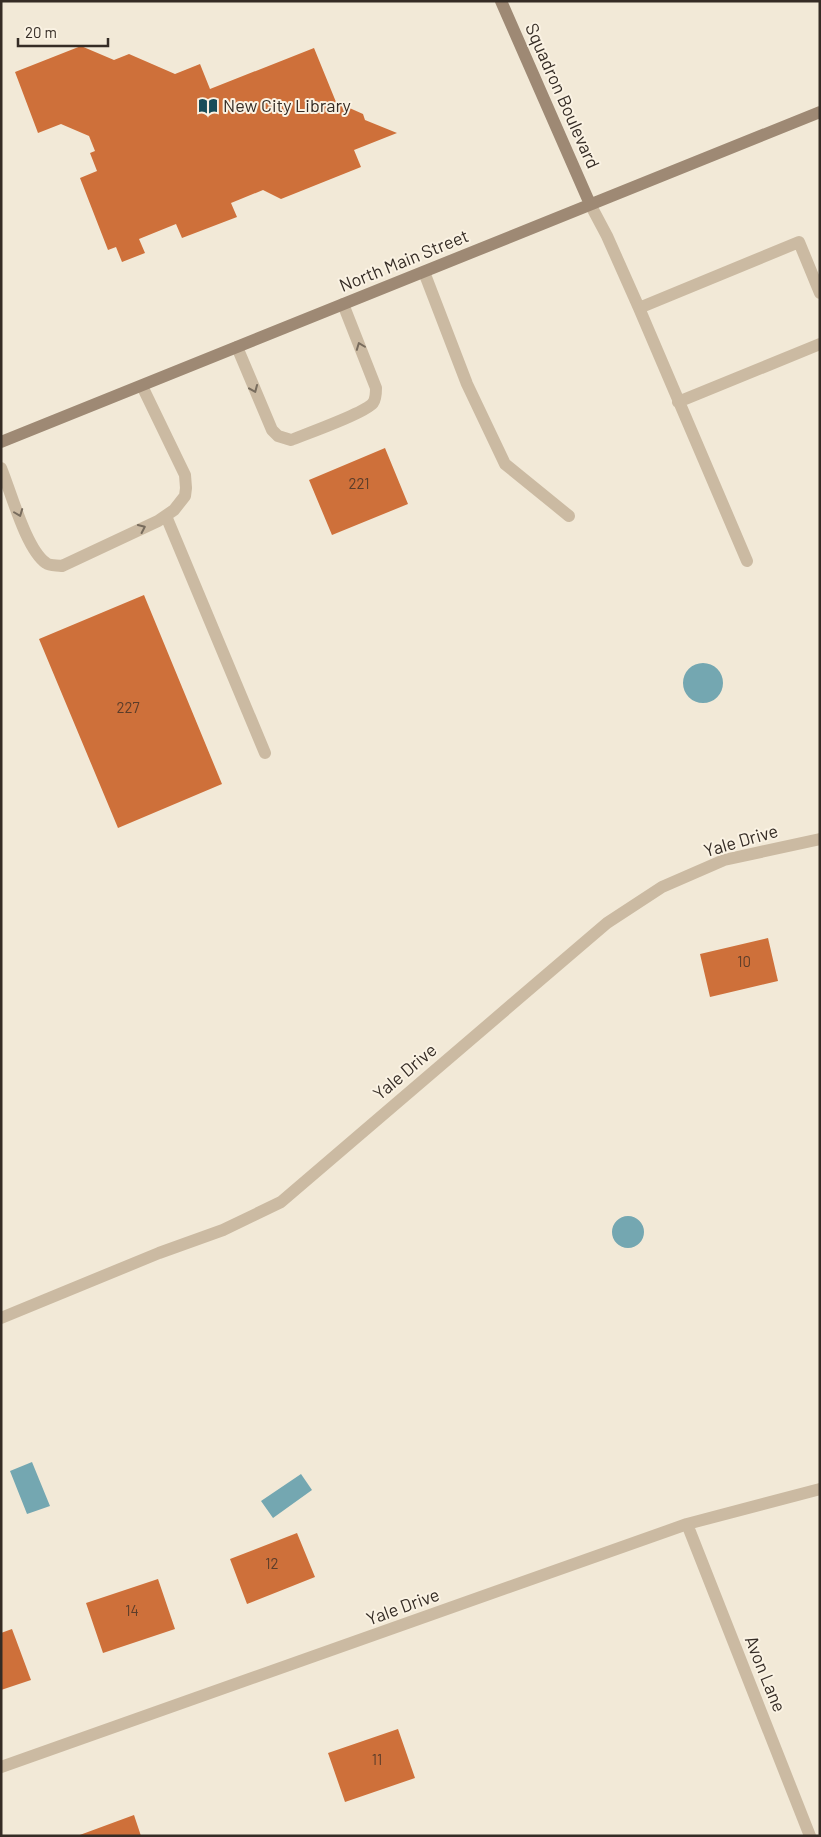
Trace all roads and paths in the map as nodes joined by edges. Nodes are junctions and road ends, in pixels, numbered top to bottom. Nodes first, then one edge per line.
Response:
1 (501, 1) edge
2 (820, 112) edge
3 (590, 204) junction
4 (424, 272) junction
5 (820, 293) edge
6 (343, 304) junction
7 (639, 308) junction
8 (820, 344) edge
9 (237, 347) junction
10 (142, 386) junction
11 (678, 402) junction
12 (1, 442) edge
13 (1, 468) edge
14 (166, 516) junction
15 (569, 516) dead end
16 (747, 561) dead end
17 (266, 753) dead end
18 (820, 839) edge
19 (1, 1318) edge
20 (820, 1489) edge
21 (688, 1524) junction
22 (1, 1768) edge
23 (810, 1836) edge

1 - 3 street, Squadron Boulevard
2 - 3 street, North Main Street
3 - 4 street, North Main Street
3 - 7 street
4 - 6 street, North Main Street
4 - 15 street
5 - 7 street
6 - 9 street, North Main Street
9 -> 6 street
7 - 11 street
8 - 11 street
9 - 10 street, North Main Street
10 - 12 street, North Main Street
10 - 14 street
11 - 16 street
13 -> 14 street
14 - 17 street
18 - 19 street, Yale Drive
20 - 21 street, Yale Drive
21 - 22 street, Yale Drive
21 - 23 street, Avon Lane

